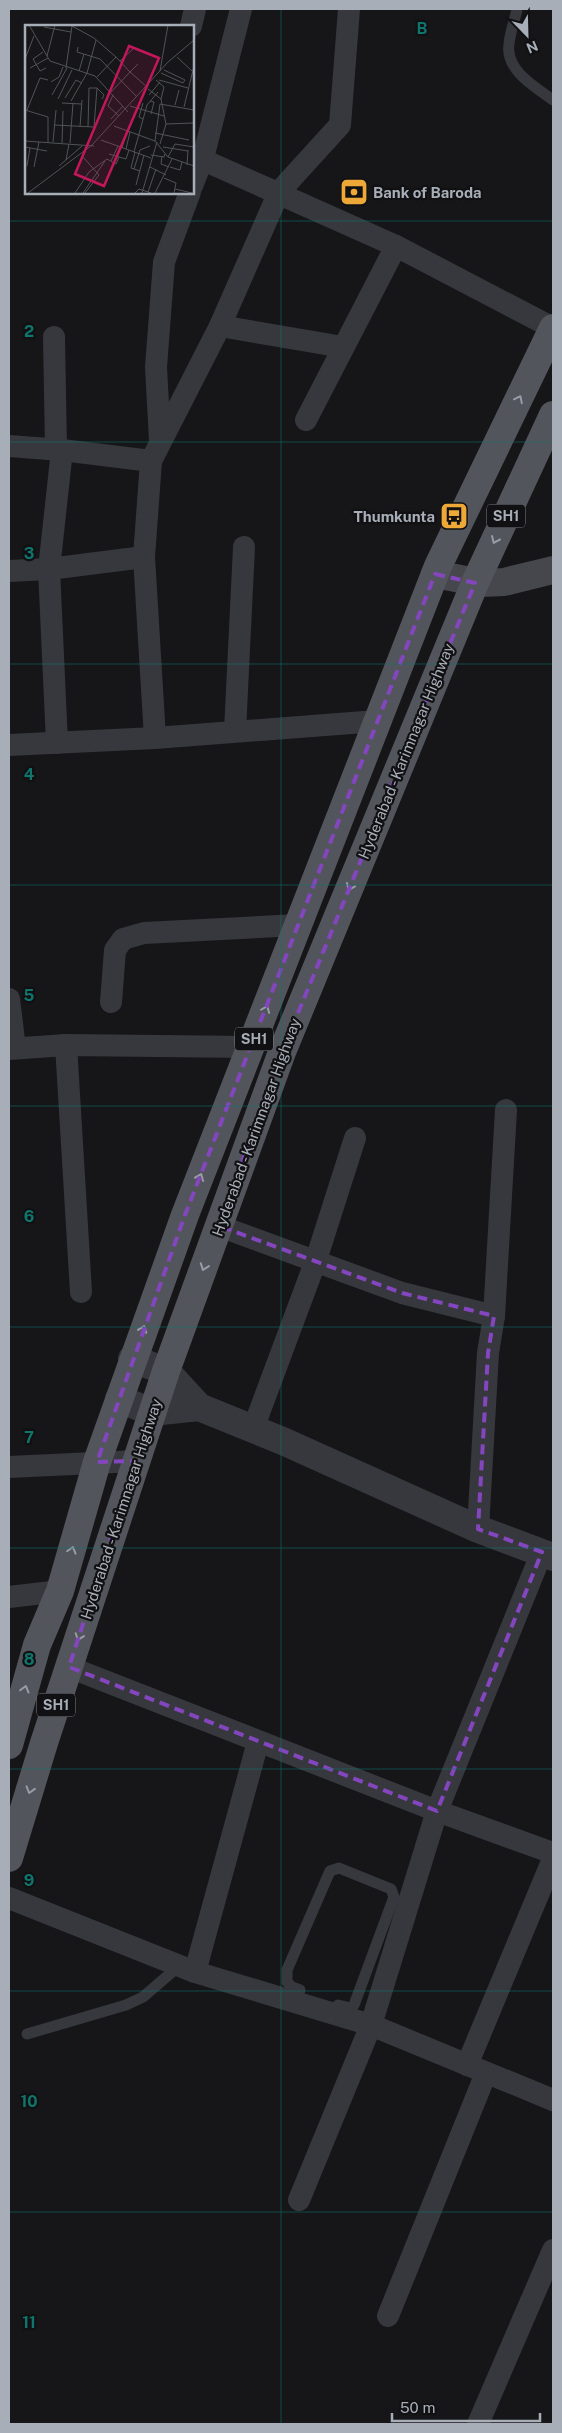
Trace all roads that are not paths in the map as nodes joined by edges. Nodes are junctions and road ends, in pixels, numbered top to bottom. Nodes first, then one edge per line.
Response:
1 (196, 9) edge
2 (241, 9) edge
3 (349, 9) edge
4 (517, 9) edge
5 (191, 25) edge
6 (553, 100) edge
7 (198, 157) edge
8 (194, 176) edge
9 (279, 192) junction
10 (189, 194) edge
11 (396, 246) junction
12 (220, 326) junction
13 (553, 328) edge
14 (54, 337) dead end
15 (343, 347) junction
16 (553, 415) edge
17 (306, 420) dead end
18 (9, 446) edge
19 (59, 450) junction
20 (155, 452) junction
21 (244, 547) dead end
22 (144, 557) junction
23 (49, 569) junction
24 (553, 570) edge
25 (9, 571) edge
26 (436, 574) junction
27 (475, 583) junction
28 (377, 722) junction
29 (235, 731) junction
30 (155, 738) junction
31 (57, 743) junction
32 (9, 745) edge
33 (298, 925) junction
34 (9, 999) edge
35 (111, 1002) dead end
36 (66, 1045) junction
37 (251, 1047) junction
38 (12, 1049) edge
39 (506, 1110) dead end
40 (355, 1138) dead end
41 (219, 1226) junction
42 (316, 1260) junction
43 (81, 1292) dead end
44 (494, 1316) junction
45 (132, 1359) junction
46 (166, 1371) junction
47 (119, 1399) junction
48 (199, 1408) junction
49 (152, 1412) junction
50 (253, 1429) junction
51 (136, 1461) junction
52 (97, 1462) junction
53 (9, 1467) edge
54 (478, 1530) junction
55 (548, 1555) edge
56 (60, 1591) junction
57 (9, 1597) edge
58 (69, 1668) junction
59 (258, 1742) junction
60 (9, 1745) edge
61 (438, 1811) junction
62 (553, 1853) edge
63 (9, 1858) edge
64 (553, 1859) edge
65 (9, 1898) edge
66 (187, 1969) junction
67 (296, 2002) junction
68 (321, 2010) junction
69 (371, 2025) junction
70 (27, 2034) dead end
71 (476, 2069) junction
72 (553, 2100) edge
73 (299, 2200) dead end
74 (553, 2250) edge
75 (388, 2316) dead end
76 (478, 2424) edge

1 - 5 street
2 - 7 street
3 - 9 street
4 - 6 lane
7 - 8 street
7 - 9 street
9 - 11 street
9 - 12 street
10 - 20 street
11 - 13 street
11 - 15 street
12 - 15 street
12 - 20 street
26 -> 13 main road, Hyderabad - Karimnagar Highway / SH1
14 - 19 street
15 - 17 street
16 -> 27 main road, Hyderabad - Karimnagar Highway / SH1
18 - 19 street
19 - 20 street
19 - 23 street
20 - 22 street
21 - 29 street
22 - 23 street
22 - 30 street
23 - 25 street
23 - 31 street
24 - 27 main road
26 - 27 main road
26 - 28 main road, Hyderabad - Karimnagar Highway / SH1
27 -> 41 main road, Hyderabad - Karimnagar Highway / SH1
28 - 29 street
28 - 33 main road, Hyderabad - Karimnagar Highway / SH1
29 - 30 street
30 - 31 street
31 - 32 street
33 - 35 street
37 -> 33 main road, Hyderabad - Karimnagar Highway / SH1
34 - 38 street
36 - 37 street
36 - 38 street
36 - 43 street
45 -> 37 main road, Hyderabad - Karimnagar Highway / SH1
39 - 44 street
40 - 42 street
41 - 42 street
41 -> 46 main road, Hyderabad - Karimnagar Highway / SH1
42 - 44 street
42 - 50 street
44 - 54 street
45 - 46 street
45 - 47 main road, Hyderabad - Karimnagar Highway / SH1
46 - 48 street
46 - 49 main road, Hyderabad - Karimnagar Highway / SH1
47 - 49 street
47 - 52 main road, Hyderabad - Karimnagar Highway / SH1
48 - 49 street
48 - 50 street
49 - 51 main road, Hyderabad - Karimnagar Highway / SH1
50 - 54 street
51 - 52 street
51 -> 58 main road, Hyderabad - Karimnagar Highway / SH1
52 - 53 street
56 -> 52 main road, Hyderabad - Karimnagar Highway / SH1
54 - 55 street
55 - 61 street
56 - 57 street
60 -> 56 main road, Hyderabad - Karimnagar Highway / SH1
58 - 59 street
58 -> 63 main road, Hyderabad - Karimnagar Highway / SH1
59 - 61 street
59 - 66 street
61 - 62 street
61 - 69 street
64 - 71 street
65 - 66 street
66 - 67 street
66 - 70 lane
67 - 68 street
67 - 68 lane
68 - 69 street
69 - 71 street
69 - 73 street
71 - 72 street
71 - 75 street
74 - 76 street

